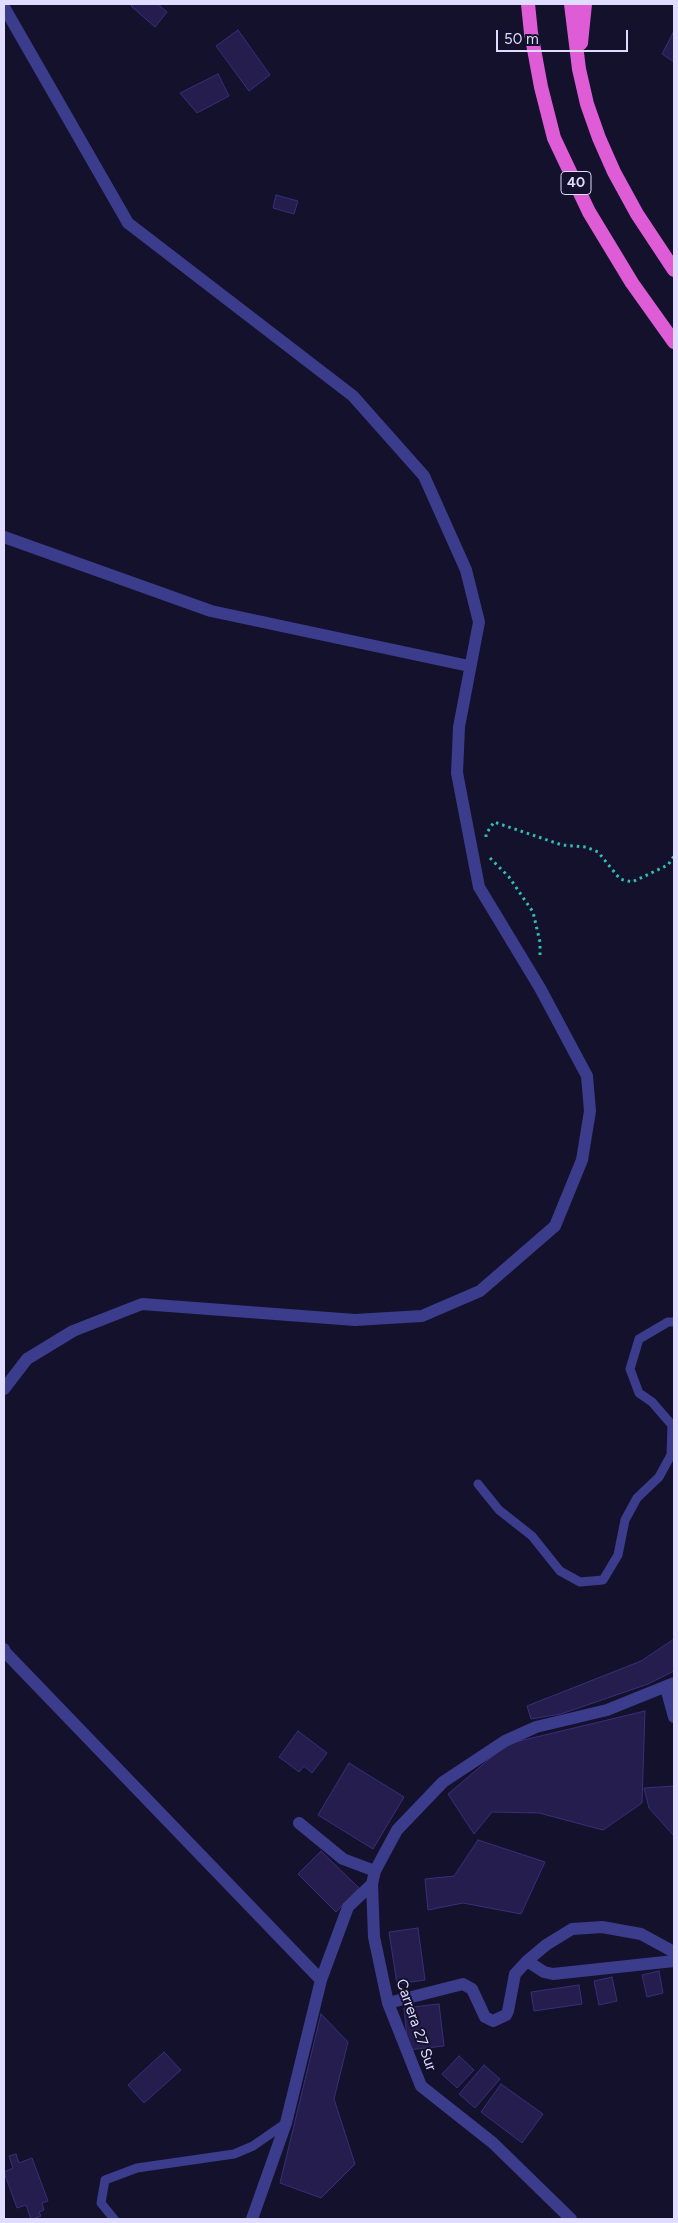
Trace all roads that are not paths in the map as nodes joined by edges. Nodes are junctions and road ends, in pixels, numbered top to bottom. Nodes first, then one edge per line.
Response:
1 (528, 4) edge
2 (571, 4) edge
3 (585, 4) edge
4 (4, 7) edge
5 (579, 69) junction
6 (674, 270) edge
7 (674, 342) edge
8 (4, 537) edge
9 (469, 666) junction
10 (674, 1322) edge
11 (4, 1389) edge
12 (478, 1484) dead end
13 (4, 1649) edge
14 (670, 1686) edge
15 (674, 1718) edge
16 (298, 1823) dead end
17 (373, 1877) junction
18 (674, 1952) edge
19 (527, 1961) junction
20 (674, 1961) edge
21 (321, 1980) junction
22 (388, 2003) junction
23 (286, 2123) junction
24 (114, 2219) edge
25 (252, 2219) edge
26 (572, 2219) edge

1 - 7 highway, 40
2 - 5 highway, 40
3 - 5 highway
4 - 9 street
5 - 6 highway, 40
8 - 9 street
9 - 11 street
10 - 12 lane
13 - 21 street
14 - 15 street
14 - 17 street
16 - 17 street
17 - 21 street
17 - 22 street, Carrera 27 Sur
18 - 19 street
19 - 20 street
19 - 22 street
21 - 23 street
22 - 26 street, Carrera 27 Sur
23 - 24 lane
23 - 25 street

